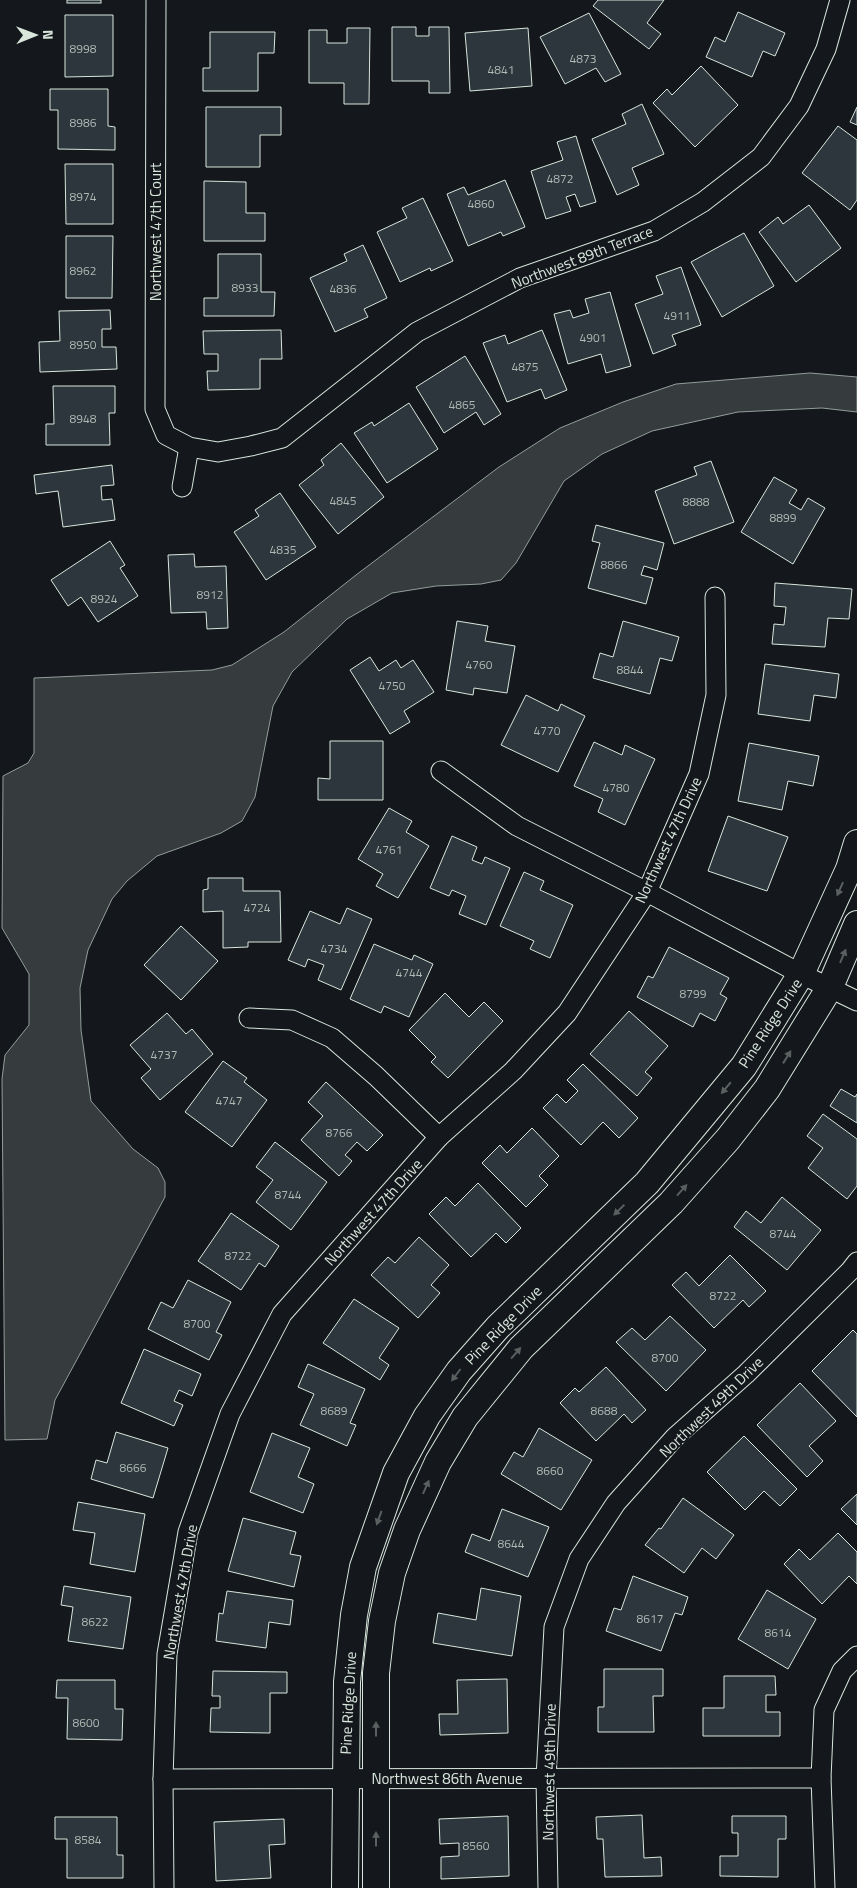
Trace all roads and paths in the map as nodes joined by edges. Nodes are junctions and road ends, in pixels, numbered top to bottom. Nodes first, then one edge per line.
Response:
1 (156, 0) edge
2 (840, 0) edge
3 (189, 447) junction
4 (182, 487) dead end
5 (714, 597) dead end
6 (441, 770) dead end
7 (857, 843) edge
8 (647, 892) junction
9 (857, 924) edge
10 (802, 974) junction
11 (830, 987) junction
12 (857, 1001) edge
13 (249, 1018) dead end
14 (439, 1137) junction
15 (857, 1262) edge
16 (857, 1656) edge
17 (376, 1778) junction
18 (546, 1778) junction
19 (820, 1778) junction
20 (164, 1779) junction
21 (345, 1779) junction
22 (164, 1888) edge
23 (344, 1888) edge
24 (376, 1888) edge
25 (548, 1888) edge
26 (825, 1888) edge

1 - 3 street, Northwest 47th Court
2 - 3 street, Northwest 89th Terrace
3 - 4 street
5 - 8 street, Northwest 47th Drive
6 - 8 street
7 -> 10 street, Pine Ridge Drive
8 - 10 street
8 - 14 street, Northwest 47th Drive
11 -> 9 street, Pine Ridge Drive
10 - 11 street
10 -> 21 street, Pine Ridge Drive
11 - 12 street
17 -> 11 street, Pine Ridge Drive
13 - 14 street
14 - 20 street, Northwest 47th Drive
15 - 18 street, Northwest 49th Drive
16 - 19 street
17 - 18 street, Northwest 86th Avenue
17 - 21 street, Northwest 86th Avenue
24 -> 17 street, Pine Ridge Drive
18 - 19 street, Northwest 86th Avenue
18 - 25 street, Northwest 49th Drive
19 - 26 street
20 - 21 street, Northwest 86th Avenue
20 - 22 street, Northwest 47th Drive
21 - 23 street, Pine Ridge Drive

